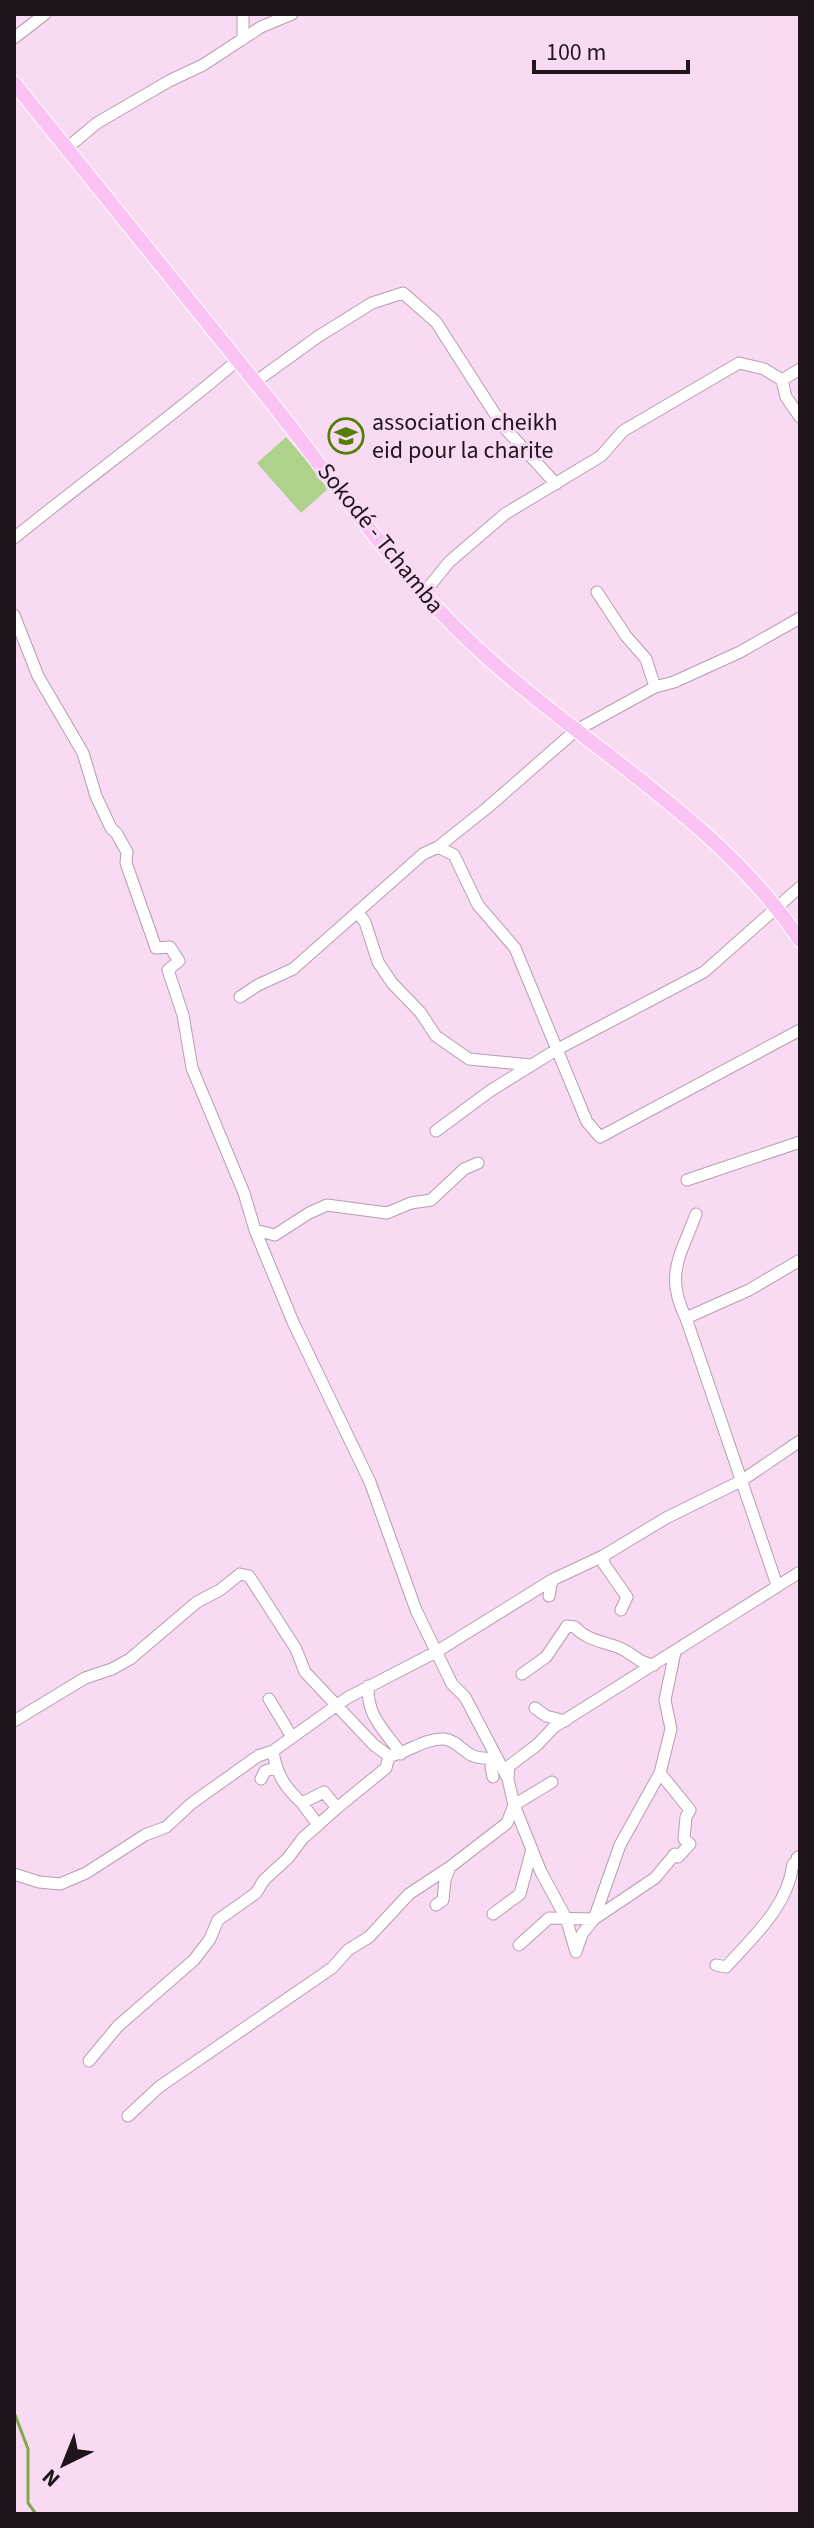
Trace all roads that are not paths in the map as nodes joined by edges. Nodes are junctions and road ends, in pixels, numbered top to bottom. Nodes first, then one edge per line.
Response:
1 (44, 14) edge
2 (243, 14) edge
3 (292, 14) edge
4 (14, 38) edge
5 (243, 39) junction
6 (14, 83) edge
7 (67, 148) junction
8 (238, 360) junction
9 (800, 369) edge
10 (782, 380) junction
11 (255, 382) junction
12 (800, 417) edge
13 (556, 484) junction
14 (14, 538) edge
15 (597, 592) dead end
16 (424, 593) junction
17 (14, 615) edge
18 (800, 618) edge
19 (655, 687) junction
20 (575, 731) junction
21 (438, 847) junction
22 (800, 887) edge
23 (775, 908) junction
24 (358, 913) junction
25 (800, 940) edge
26 (240, 997) dead end
27 (800, 1030) edge
28 (556, 1050) junction
29 (531, 1065) junction
30 (436, 1131) dead end
31 (800, 1142) edge
32 (478, 1163) dead end
33 (687, 1180) dead end
34 (696, 1214) dead end
35 (255, 1230) junction
36 (800, 1260) edge
37 (686, 1318) junction
38 (800, 1441) edge
39 (741, 1481) junction
40 (603, 1556) junction
41 (800, 1572) edge
42 (552, 1580) junction
43 (777, 1585) junction
44 (549, 1596) dead end
45 (509, 1607) junction
46 (621, 1610) dead end
47 (523, 1613) dead end
48 (436, 1652) junction
49 (675, 1652) junction
50 (654, 1665) junction
51 (522, 1674) dead end
52 (368, 1686) junction
53 (269, 1699) dead end
54 (336, 1705) junction
55 (535, 1708) dead end
56 (14, 1721) edge
57 (565, 1721) junction
58 (292, 1737) junction
59 (273, 1751) junction
60 (395, 1755) junction
61 (496, 1759) junction
62 (276, 1768) junction
63 (660, 1773) junction
64 (493, 1777) dead end
65 (261, 1779) dead end
66 (508, 1779) junction
67 (552, 1782) dead end
68 (302, 1803) junction
69 (514, 1805) junction
70 (337, 1808) junction
71 (318, 1825) junction
72 (532, 1849) junction
73 (800, 1856) edge
74 (450, 1867) junction
75 (14, 1874) edge
76 (436, 1905) dead end
77 (493, 1914) dead end
78 (566, 1918) junction
79 (594, 1919) junction
80 (519, 1945) dead end
81 (716, 1965) dead end
82 (89, 2061) dead end
83 (128, 2116) dead end

1 - 4 street
2 - 5 street
3 - 5 street
5 - 7 street
6 - 7 main road, Sokodé - Tchamba
7 - 8 main road, Sokodé - Tchamba
8 - 11 main road, Sokodé - Tchamba
8 - 14 street
9 - 10 street
10 - 12 street
10 - 13 street
11 - 13 street
11 - 16 main road, Sokodé - Tchamba
13 - 16 street
15 - 19 street
16 - 20 main road, Sokodé - Tchamba
17 - 35 street
18 - 19 street
19 - 20 street
20 - 21 street
20 - 23 main road, Sokodé - Tchamba
21 - 24 street
21 - 28 street
22 - 23 street
23 - 25 main road, Sokodé - Tchamba
23 - 28 street
24 - 26 street
24 - 29 street
27 - 28 street
28 - 29 street
29 - 30 street
31 - 33 street
32 - 35 street
34 - 37 street
35 - 48 street
36 - 37 street
37 - 39 street
38 - 39 street
39 - 40 street
39 - 43 street
40 - 42 street
40 - 46 street
41 - 43 street
42 - 44 street
42 - 45 street
43 - 49 street
45 - 47 street
45 - 48 street
48 - 52 street
48 - 61 street
49 - 50 street
49 - 63 street
50 - 51 street
50 - 57 street
52 - 54 street
52 - 60 street
53 - 58 street
54 - 56 street
54 - 58 street
54 - 60 street
55 - 57 street
57 - 66 street
58 - 59 street
59 - 62 street
59 - 75 street
60 - 61 street
60 - 70 street
61 - 64 street
61 - 66 street
62 - 65 street
62 - 68 street
63 - 79 street
63 - 79 street
66 - 69 street
67 - 69 street
68 - 70 street
68 - 71 street
69 - 72 street
69 - 74 street
70 - 71 street
71 - 82 street
72 - 77 street
72 - 78 street
73 - 81 street
74 - 76 street
74 - 83 street
78 - 79 street
78 - 79 street
78 - 80 street

